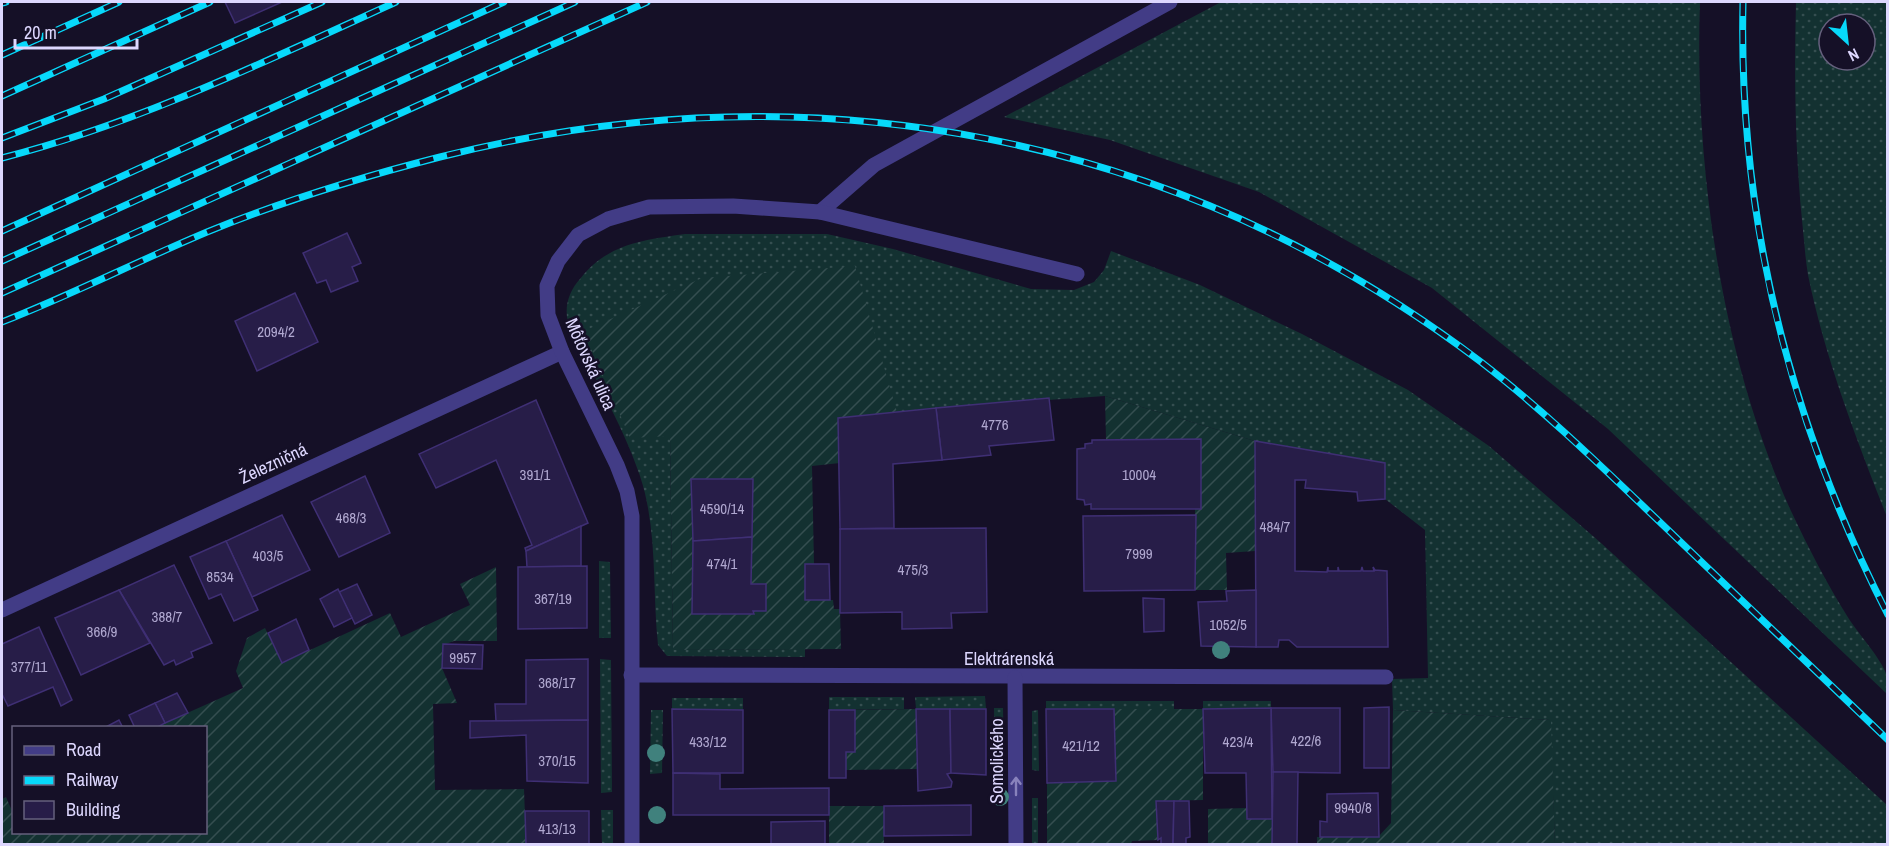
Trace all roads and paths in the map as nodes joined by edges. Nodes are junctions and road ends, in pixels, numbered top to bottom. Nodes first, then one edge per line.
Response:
1 (1170, 2) edge
2 (819, 212) junction
3 (1077, 274) dead end
4 (562, 352) junction
5 (2, 610) edge
6 (631, 675) junction
7 (1386, 677) dead end
8 (1015, 678) junction
9 (632, 844) edge
10 (1016, 844) edge

1 - 2 street
2 - 3 street, Môťovská ulica
2 - 4 street, Môťovská ulica
4 - 5 street, Železničná
4 - 6 street, Môťovská ulica
6 - 8 street, Elektrárenská
6 - 9 street, Môťovská ulica
7 - 8 street, Elektrárenská
10 -> 8 street, Somolického

